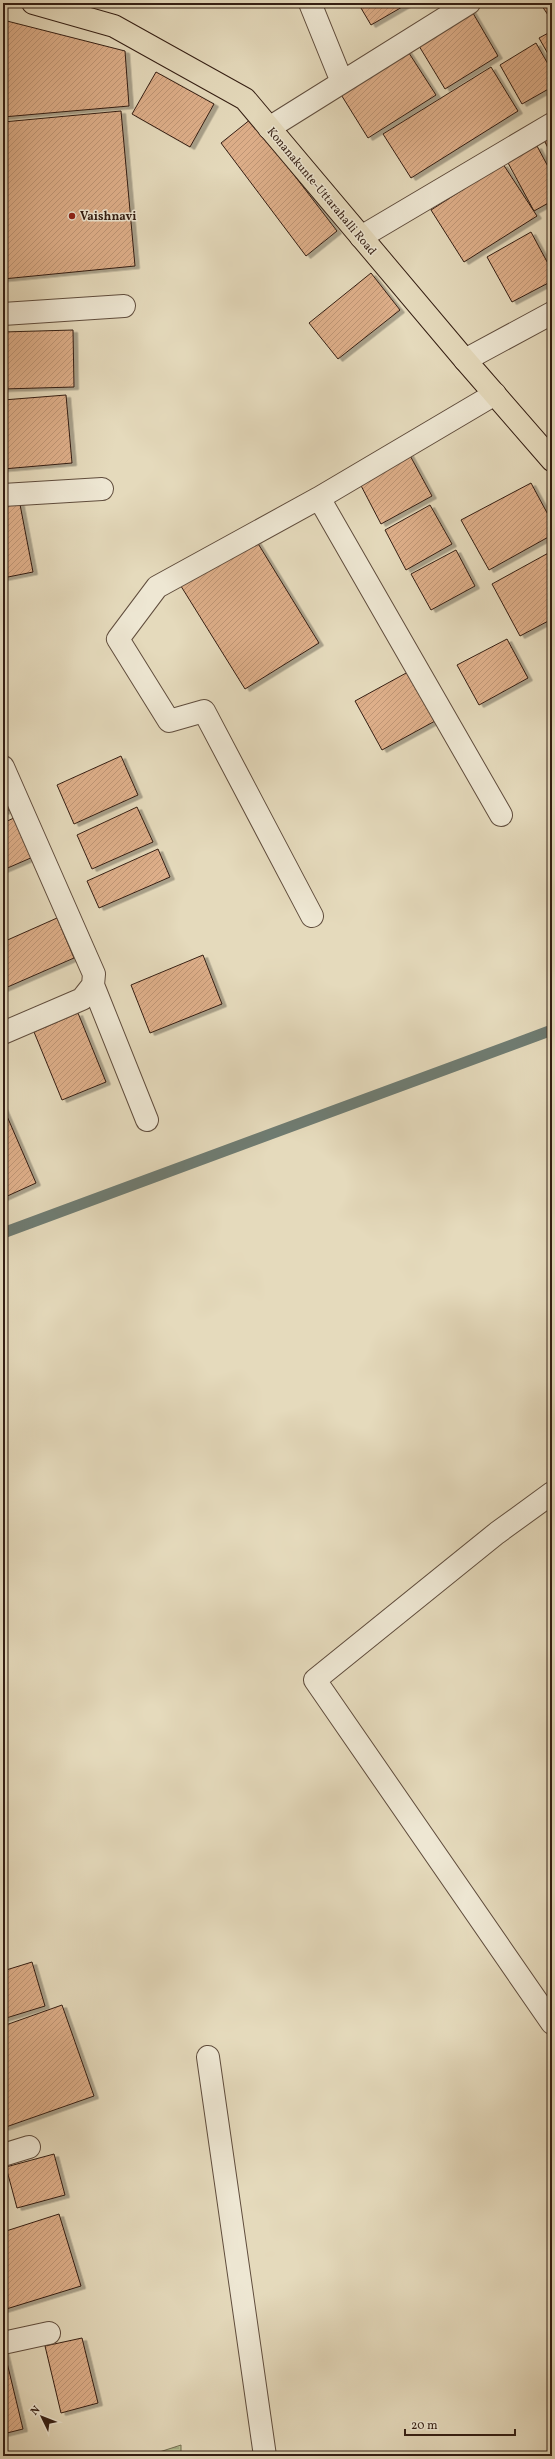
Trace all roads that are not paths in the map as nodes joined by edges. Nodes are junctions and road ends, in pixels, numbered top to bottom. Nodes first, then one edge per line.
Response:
1 (33, 3) edge
2 (310, 3) edge
3 (469, 3) edge
4 (342, 82) junction
5 (552, 124) edge
6 (269, 128) junction
7 (361, 237) junction
8 (124, 306) dead end
9 (552, 313) edge
10 (3, 314) edge
11 (465, 360) junction
12 (495, 394) junction
13 (552, 460) edge
14 (102, 488) dead end
15 (3, 494) edge
16 (319, 498) junction
17 (3, 766) edge
18 (501, 815) dead end
19 (312, 916) dead end
20 (93, 985) junction
21 (3, 1033) edge
22 (147, 1120) dead end
23 (552, 1493) edge
24 (552, 2024) edge
25 (208, 2057) dead end
26 (30, 2147) dead end
27 (3, 2155) edge
28 (49, 2333) dead end
29 (3, 2343) edge
30 (265, 2456) edge

1 - 6 main road, Konanakunte-Uttarahalli Road
2 - 4 street
3 - 4 street
4 - 6 street
5 - 7 street
6 - 7 main road, Konanakunte-Uttarahalli Road
7 - 11 main road, Konanakunte-Uttarahalli Road
8 - 10 street
9 - 11 street
11 - 12 main road, Konanakunte-Uttarahalli Road
12 - 13 main road, Konanakunte-Uttarahalli Road
12 - 16 street
14 - 15 street
16 - 18 street
16 - 19 street
17 - 20 street
20 - 21 street
20 - 22 street
23 - 24 street
25 - 30 street
26 - 27 street
28 - 29 street

